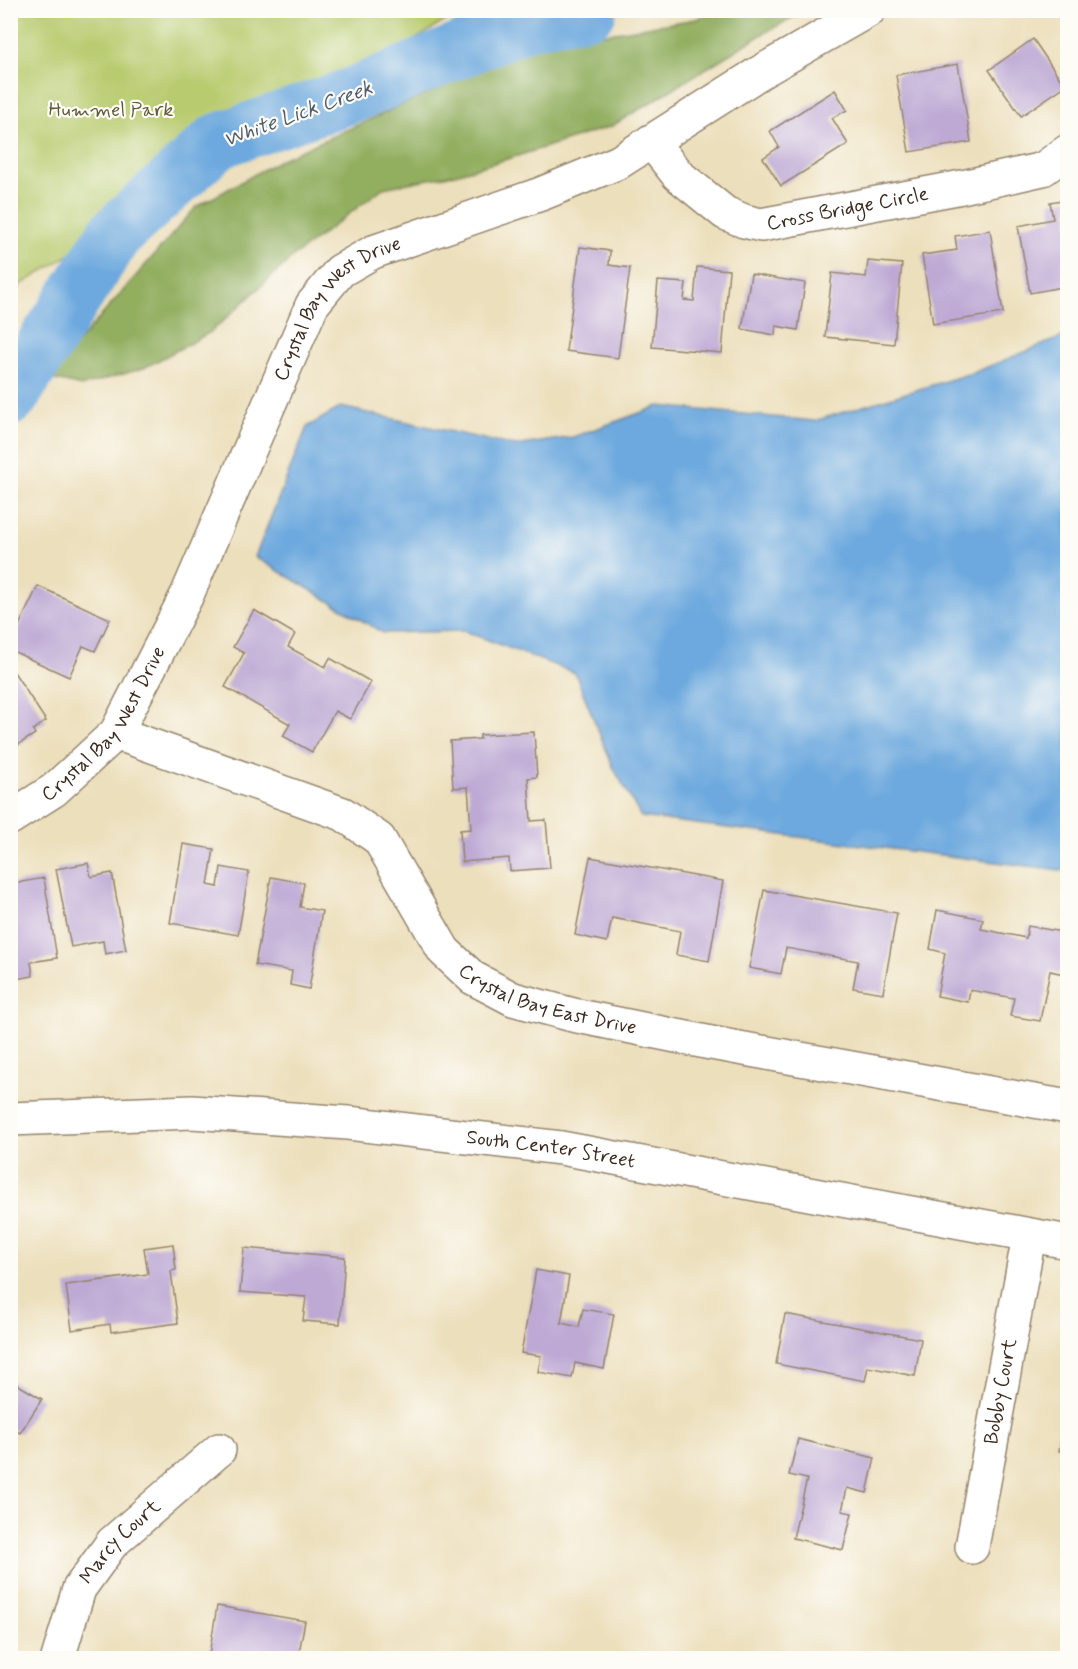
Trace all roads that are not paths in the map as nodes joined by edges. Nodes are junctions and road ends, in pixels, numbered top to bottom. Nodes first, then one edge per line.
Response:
1 (869, 10) edge
2 (651, 141) junction
3 (1068, 151) edge
4 (116, 733) junction
5 (10, 818) edge
6 (1068, 1107) edge
7 (17, 1122) edge
8 (1029, 1236) junction
9 (1068, 1242) edge
10 (219, 1450) dead end
11 (972, 1547) dead end
12 (58, 1659) edge

1 - 2 street, Crystal Bay West Drive
2 - 3 street, Cross Bridge Circle
2 - 4 street, Crystal Bay West Drive
4 - 5 street, Crystal Bay West Drive
4 - 6 street, Crystal Bay East Drive
7 - 8 street, South Center Street
8 - 9 street, South Center Street
8 - 11 street, Bobby Court
10 - 12 street, Marcy Court

